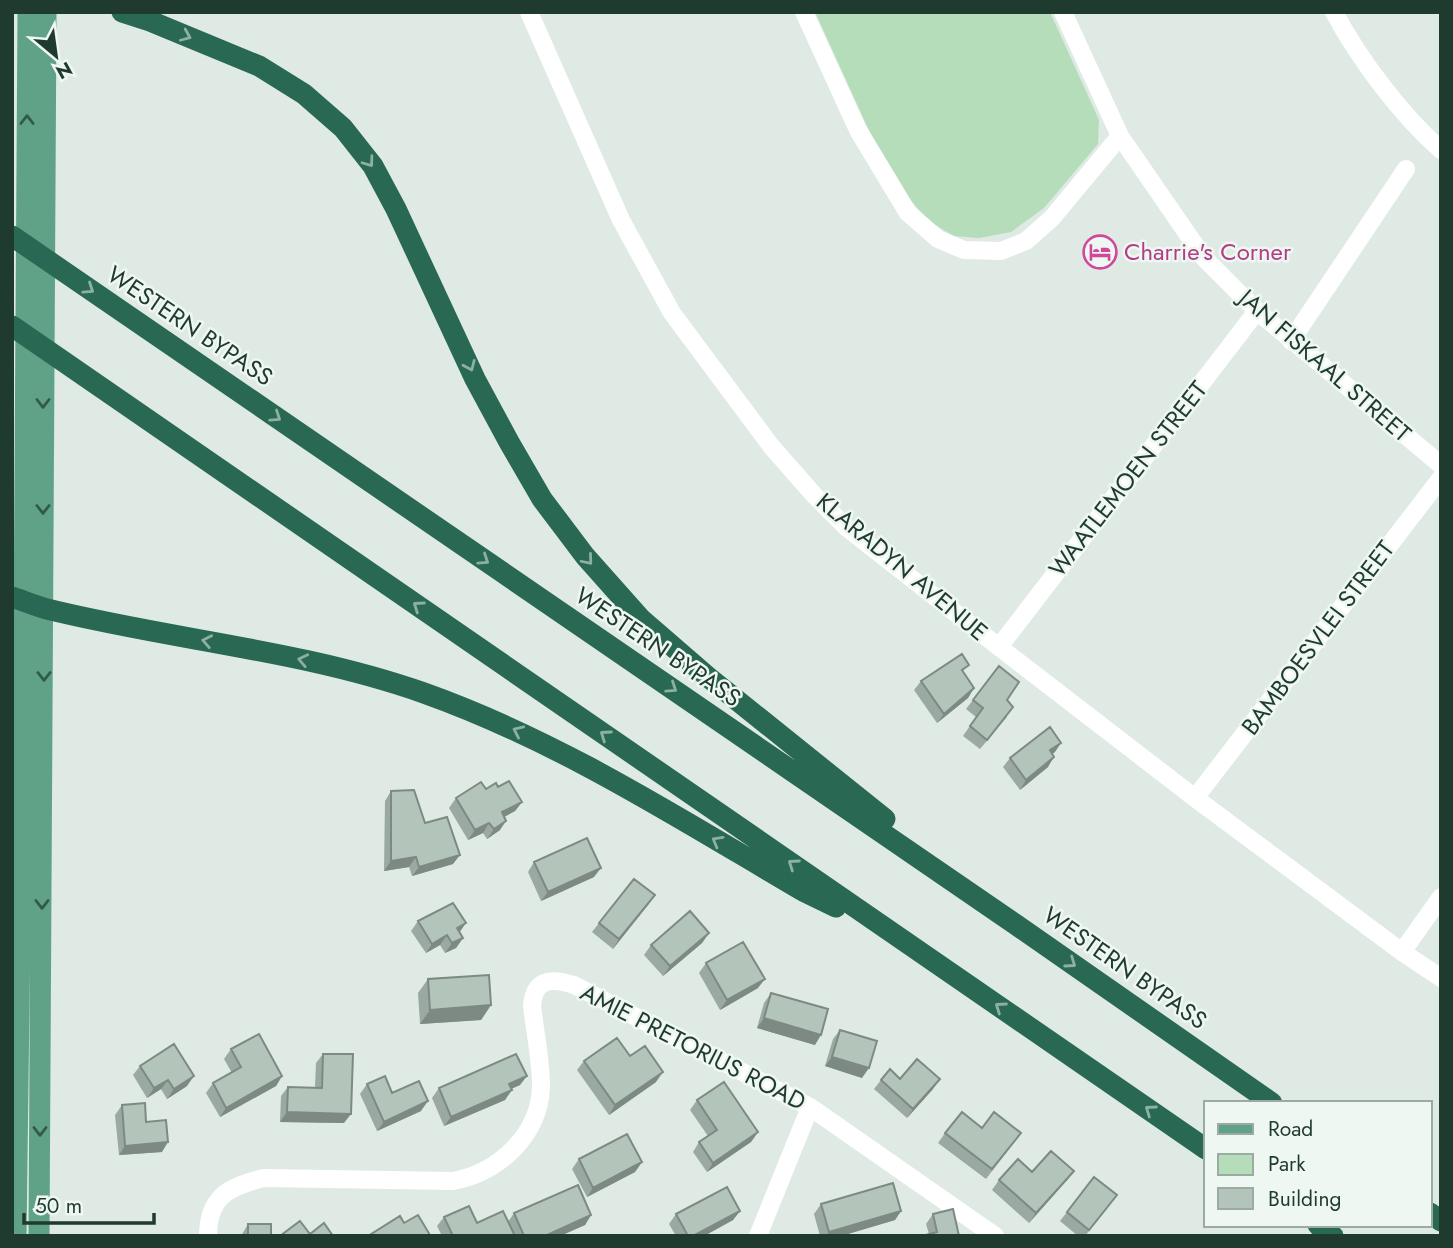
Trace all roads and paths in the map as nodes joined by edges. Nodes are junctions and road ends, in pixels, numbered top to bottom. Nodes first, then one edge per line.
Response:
1 (27, 12) edge
2 (46, 12) edge
3 (122, 12) edge
4 (528, 12) edge
5 (804, 12) edge
6 (1063, 12) edge
7 (1334, 12) edge
8 (1120, 136) junction
9 (1441, 150) edge
10 (1406, 169) dead end
11 (36, 188) junction
12 (12, 236) edge
13 (1257, 311) junction
14 (12, 326) edge
15 (1291, 341) junction
16 (1441, 466) edge
17 (1441, 478) edge
18 (18, 599) edge
19 (45, 608) junction
20 (999, 647) junction
21 (1195, 798) junction
22 (1441, 897) edge
23 (1015, 924) junction
24 (907, 943) junction
25 (1402, 952) junction
26 (1441, 978) edge
27 (1269, 1101) edge
28 (810, 1107) junction
29 (1204, 1148) edge
30 (16, 1236) edge
31 (39, 1236) edge
32 (208, 1236) edge
33 (758, 1236) edge
34 (995, 1236) edge

11 -> 1 main road
2 - 11 main road
3 -> 23 highway
4 - 20 street, KLARADYN AVENUE
5 - 8 street
6 - 8 street, JAN FISKAAL STREET
7 - 9 street
8 - 13 street, JAN FISKAAL STREET
10 - 15 street
11 - 18 main road
11 -> 19 main road
12 -> 23 highway, WESTERN BYPASS
13 - 15 street, JAN FISKAAL STREET
13 - 20 street, WAATLEMOEN STREET
24 -> 14 highway
15 - 16 street, JAN FISKAAL STREET
17 - 21 street, BAMBOESVLEI STREET
18 - 19 highway
18 - 30 main road
24 -> 19 highway
19 -> 31 main road
20 - 21 street, KLARADYN AVENUE
21 - 25 street, KLARADYN AVENUE
22 - 25 street
23 -> 27 highway, WESTERN BYPASS
29 -> 24 highway
25 - 26 street, KLARADYN AVENUE
28 - 32 street, AMIE PRETORIUS ROAD
28 - 33 street
28 - 34 street, AMIE PRETORIUS ROAD

